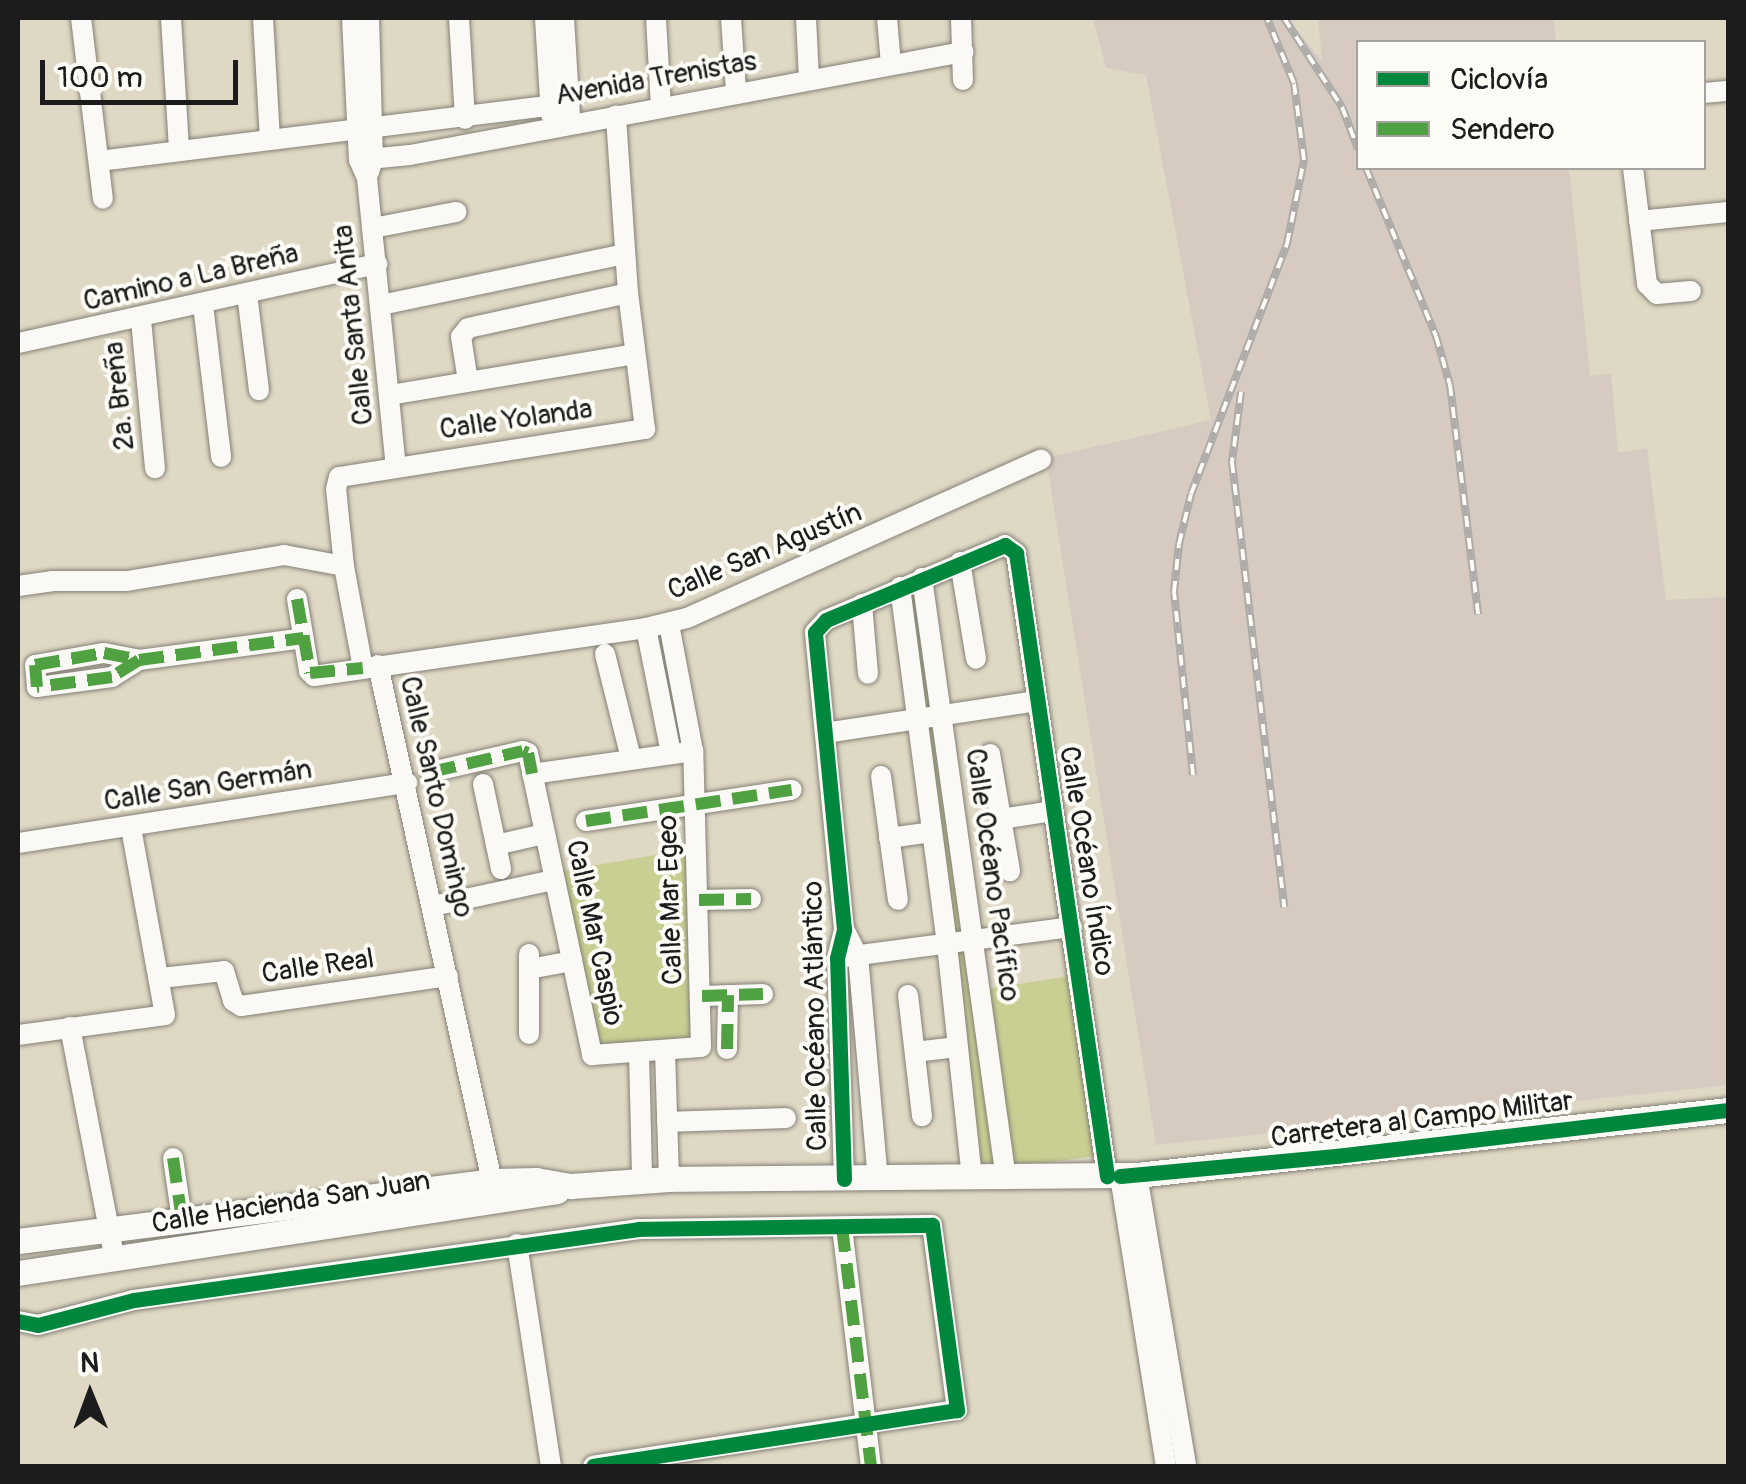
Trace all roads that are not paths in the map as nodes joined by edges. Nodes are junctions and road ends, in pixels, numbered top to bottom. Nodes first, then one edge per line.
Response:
1 (81, 18) edge
2 (171, 18) edge
3 (263, 18) edge
4 (352, 18) edge
5 (369, 18) edge
6 (459, 18) edge
7 (546, 18) edge
8 (564, 18) edge
9 (656, 18) edge
10 (731, 18) edge
11 (806, 18) edge
12 (887, 18) edge
13 (961, 18) edge
14 (963, 52) junction
15 (890, 65) junction
16 (809, 80) junction
17 (964, 80) dead end
18 (736, 92) junction
19 (661, 107) junction
20 (560, 115) junction
21 (616, 115) junction
22 (464, 119) junction
23 (365, 130) junction
24 (270, 139) junction
25 (179, 150) junction
26 (99, 161) junction
27 (366, 166) junction
28 (1633, 170) edge
29 (103, 199) dead end
30 (456, 212) dead end
31 (1728, 212) edge
32 (1639, 222) junction
33 (372, 228) junction
34 (625, 254) junction
35 (377, 264) junction
36 (1691, 291) dead end
37 (628, 293) junction
38 (247, 294) junction
39 (203, 305) junction
40 (381, 305) junction
41 (140, 320) junction
42 (18, 343) edge
43 (634, 354) junction
44 (468, 381) junction
45 (259, 390) dead end
46 (390, 395) junction
47 (222, 457) dead end
48 (1041, 460) dead end
49 (396, 466) junction
50 (155, 468) dead end
51 (960, 562) junction
52 (344, 566) junction
53 (922, 578) junction
54 (18, 586) edge
55 (900, 587) junction
56 (297, 599) dead end
57 (862, 604) junction
58 (669, 624) junction
59 (646, 628) junction
60 (304, 638) junction
61 (605, 654) dead end
62 (84, 657) junction
63 (976, 659) dead end
64 (139, 660) junction
65 (370, 666) junction
66 (868, 674) dead end
67 (89, 681) junction
68 (1037, 701) junction
69 (941, 716) junction
70 (918, 720) junction
71 (825, 733) junction
72 (694, 751) junction
73 (671, 753) junction
74 (990, 754) dead end
75 (630, 758) junction
76 (431, 772) dead end
77 (532, 774) junction
78 (881, 776) dead end
79 (407, 783) junction
80 (483, 784) dead end
81 (792, 790) dead end
82 (694, 806) junction
83 (1053, 810) junction
84 (1001, 819) junction
85 (586, 821) dead end
86 (131, 827) junction
87 (932, 832) junction
88 (544, 834) junction
89 (890, 838) junction
90 (18, 842) edge
91 (496, 845) junction
92 (501, 869) dead end
93 (1010, 871) dead end
94 (553, 880) junction
95 (751, 899) dead end
96 (699, 900) junction
97 (898, 900) dead end
98 (434, 906) junction
99 (1072, 928) junction
100 (974, 940) junction
101 (947, 944) junction
102 (848, 957) junction
103 (572, 961) junction
104 (448, 976) junction
105 (161, 978) junction
106 (763, 994) dead end
107 (908, 994) dead end
108 (702, 996) junction
109 (728, 996) junction
110 (70, 1027) junction
111 (529, 1034) dead end
112 (18, 1035) edge
113 (701, 1047) joint
114 (957, 1047) junction
115 (727, 1049) dead end
116 (665, 1050) junction
117 (638, 1052) junction
118 (915, 1052) junction
119 (1728, 1110) edge
120 (922, 1116) dead end
121 (786, 1118) dead end
122 (667, 1122) junction
123 (173, 1158) dead end
124 (1121, 1175) junction
125 (844, 1178) junction
126 (878, 1178) junction
127 (1006, 1178) junction
128 (656, 1179) junction
129 (972, 1179) junction
130 (494, 1192) junction
131 (182, 1220) junction
132 (842, 1227) junction
133 (109, 1230) junction
134 (18, 1241) edge
135 (517, 1244) junction
136 (115, 1260) junction
137 (18, 1273) edge
138 (18, 1321) edge
139 (866, 1422) junction
140 (550, 1466) edge
141 (593, 1466) edge
142 (871, 1466) edge
143 (1166, 1466) edge
144 (1186, 1466) edge

1 - 26 street
2 - 25 street
3 - 24 street
4 - 23 street, Calle Santa Anita
5 - 23 street, Calle Santa Anita
6 - 22 street
7 - 20 street
8 - 20 street
9 - 19 street
10 - 18 street
11 - 16 street
12 - 15 street
13 - 14 street
14 - 15 street, Avenida Trenistas
14 - 17 street
15 - 16 street, Avenida Trenistas
16 - 18 street, Avenida Trenistas
18 - 19 street, Avenida Trenistas
19 - 21 street, Avenida Trenistas
20 - 21 street, Avenida Trenistas
20 - 22 street
20 - 27 street, Avenida Trenistas
21 - 34 street
22 - 23 street
23 - 24 street
23 - 27 street, Calle Santa Anita
24 - 25 street
25 - 26 street
26 - 29 street
27 - 33 street, Calle Santa Anita
28 - 32 street
30 - 33 street
31 - 32 street
32 - 36 street
33 - 35 street, Calle Santa Anita
34 - 37 street
34 - 40 street
35 - 38 street, Camino a La Breña
35 - 40 street, Calle Santa Anita
37 - 43 street
37 - 44 street
38 - 39 street, Camino a La Breña
38 - 45 street
39 - 41 street, Camino a La Breña
39 - 47 street
40 - 46 street, Calle Santa Anita
41 - 42 street, Camino a La Breña
41 - 50 street, 2a. Breña
43 - 44 street
43 - 49 street, Calle Yolanda
44 - 46 street
46 - 49 street, Calle Santa Anita
48 - 58 street, Calle San Agustín
49 - 52 street, Calle Santo Domingo
51 - 53 street
51 - 63 street
51 - 68 street, Calle Océano Índico
52 - 54 street
52 - 65 street, Calle Santo Domingo
53 - 55 street
53 - 69 street, Calle Océano Pacífico
55 - 57 street
55 - 70 street, Calle Océano Pacífico
56 - 60 street
57 - 66 street
57 - 71 street, Calle Océano Atlántico
58 - 59 street, Calle San Agustín
58 - 72 street, Calle Mar Egeo
59 - 65 street, Calle San Agustín
59 - 73 street
60 - 64 street
60 - 65 street, Calle San Agustín
61 - 75 street
62 - 64 street
62 - 67 street
62 - 67 street
64 - 67 street
65 - 79 street, Calle Santo Domingo
68 - 69 street
68 - 83 street, Calle Océano Índico
69 - 70 street
69 - 100 street, Calle Océano Pacífico
70 - 71 street
70 - 87 street, Calle Océano Pacífico
71 - 102 street, Calle Océano Atlántico
72 - 73 street
72 - 82 street, Calle Mar Egeo
73 - 75 street
74 - 84 street
75 - 77 street
76 - 77 street
77 - 88 street, Calle Mar Caspio
78 - 89 street
79 - 86 street, Calle San Germán
79 - 98 street, Calle Santo Domingo
80 - 91 street
81 - 82 street
82 - 85 street
82 - 96 street, Calle Mar Egeo
83 - 84 street
83 - 99 street, Calle Océano Índico
84 - 93 street
86 - 90 street, Calle San Germán
86 - 105 street
87 - 89 street
87 - 101 street, Calle Océano Pacífico
88 - 91 street
88 - 94 street, Calle Mar Caspio
89 - 97 street
91 - 92 street
94 - 98 street
94 - 103 street, Calle Mar Caspio
95 - 96 street
96 - 108 street, Calle Mar Egeo
98 - 104 street, Calle Santo Domingo
99 - 100 street
99 - 124 street, Calle Océano Índico
100 - 101 street
100 - 127 street, Calle Océano Pacífico
101 - 102 street
101 - 114 street, Calle Océano Pacífico
102 - 125 street, Calle Océano Atlántico
102 - 126 street, Calle Océano Atlántico
103 - 111 street
103 - 117 street, Calle Mar Caspio
104 - 105 street, Calle Real
104 - 130 street, Calle Santo Domingo
105 - 110 street
106 - 109 street
107 - 118 street
108 - 109 street
108 - 113 street, Calle Mar Egeo
109 - 115 street
110 - 112 street
110 - 133 street
113 - 116 street, Calle Mar Caspio
114 - 118 street
114 - 129 street, Calle Océano Pacífico
116 - 117 street, Calle Mar Caspio
116 - 122 street
117 - 128 street
118 - 120 street
119 - 124 main road, Carretera al Campo Militar
121 - 122 street
122 - 128 street
123 - 131 street
124 - 127 main road, Calle Hacienda San Juan
124 - 143 street
124 - 144 street
125 - 126 main road, Calle Hacienda San Juan
125 - 128 main road, Calle Hacienda San Juan
126 - 129 main road, Calle Hacienda San Juan
127 - 129 main road, Calle Hacienda San Juan
128 - 130 main road, Calle Hacienda San Juan
130 - 131 main road, Calle Hacienda San Juan
130 - 136 main road, Calle Hacienda San Juan
131 - 133 main road, Calle Hacienda San Juan
132 - 135 street
132 - 139 street
132 - 139 street
133 - 134 main road, Calle Hacienda San Juan
133 - 136 street
135 - 138 street
135 - 140 street
136 - 137 main road, Calle Hacienda San Juan
139 - 141 street
139 - 142 street

